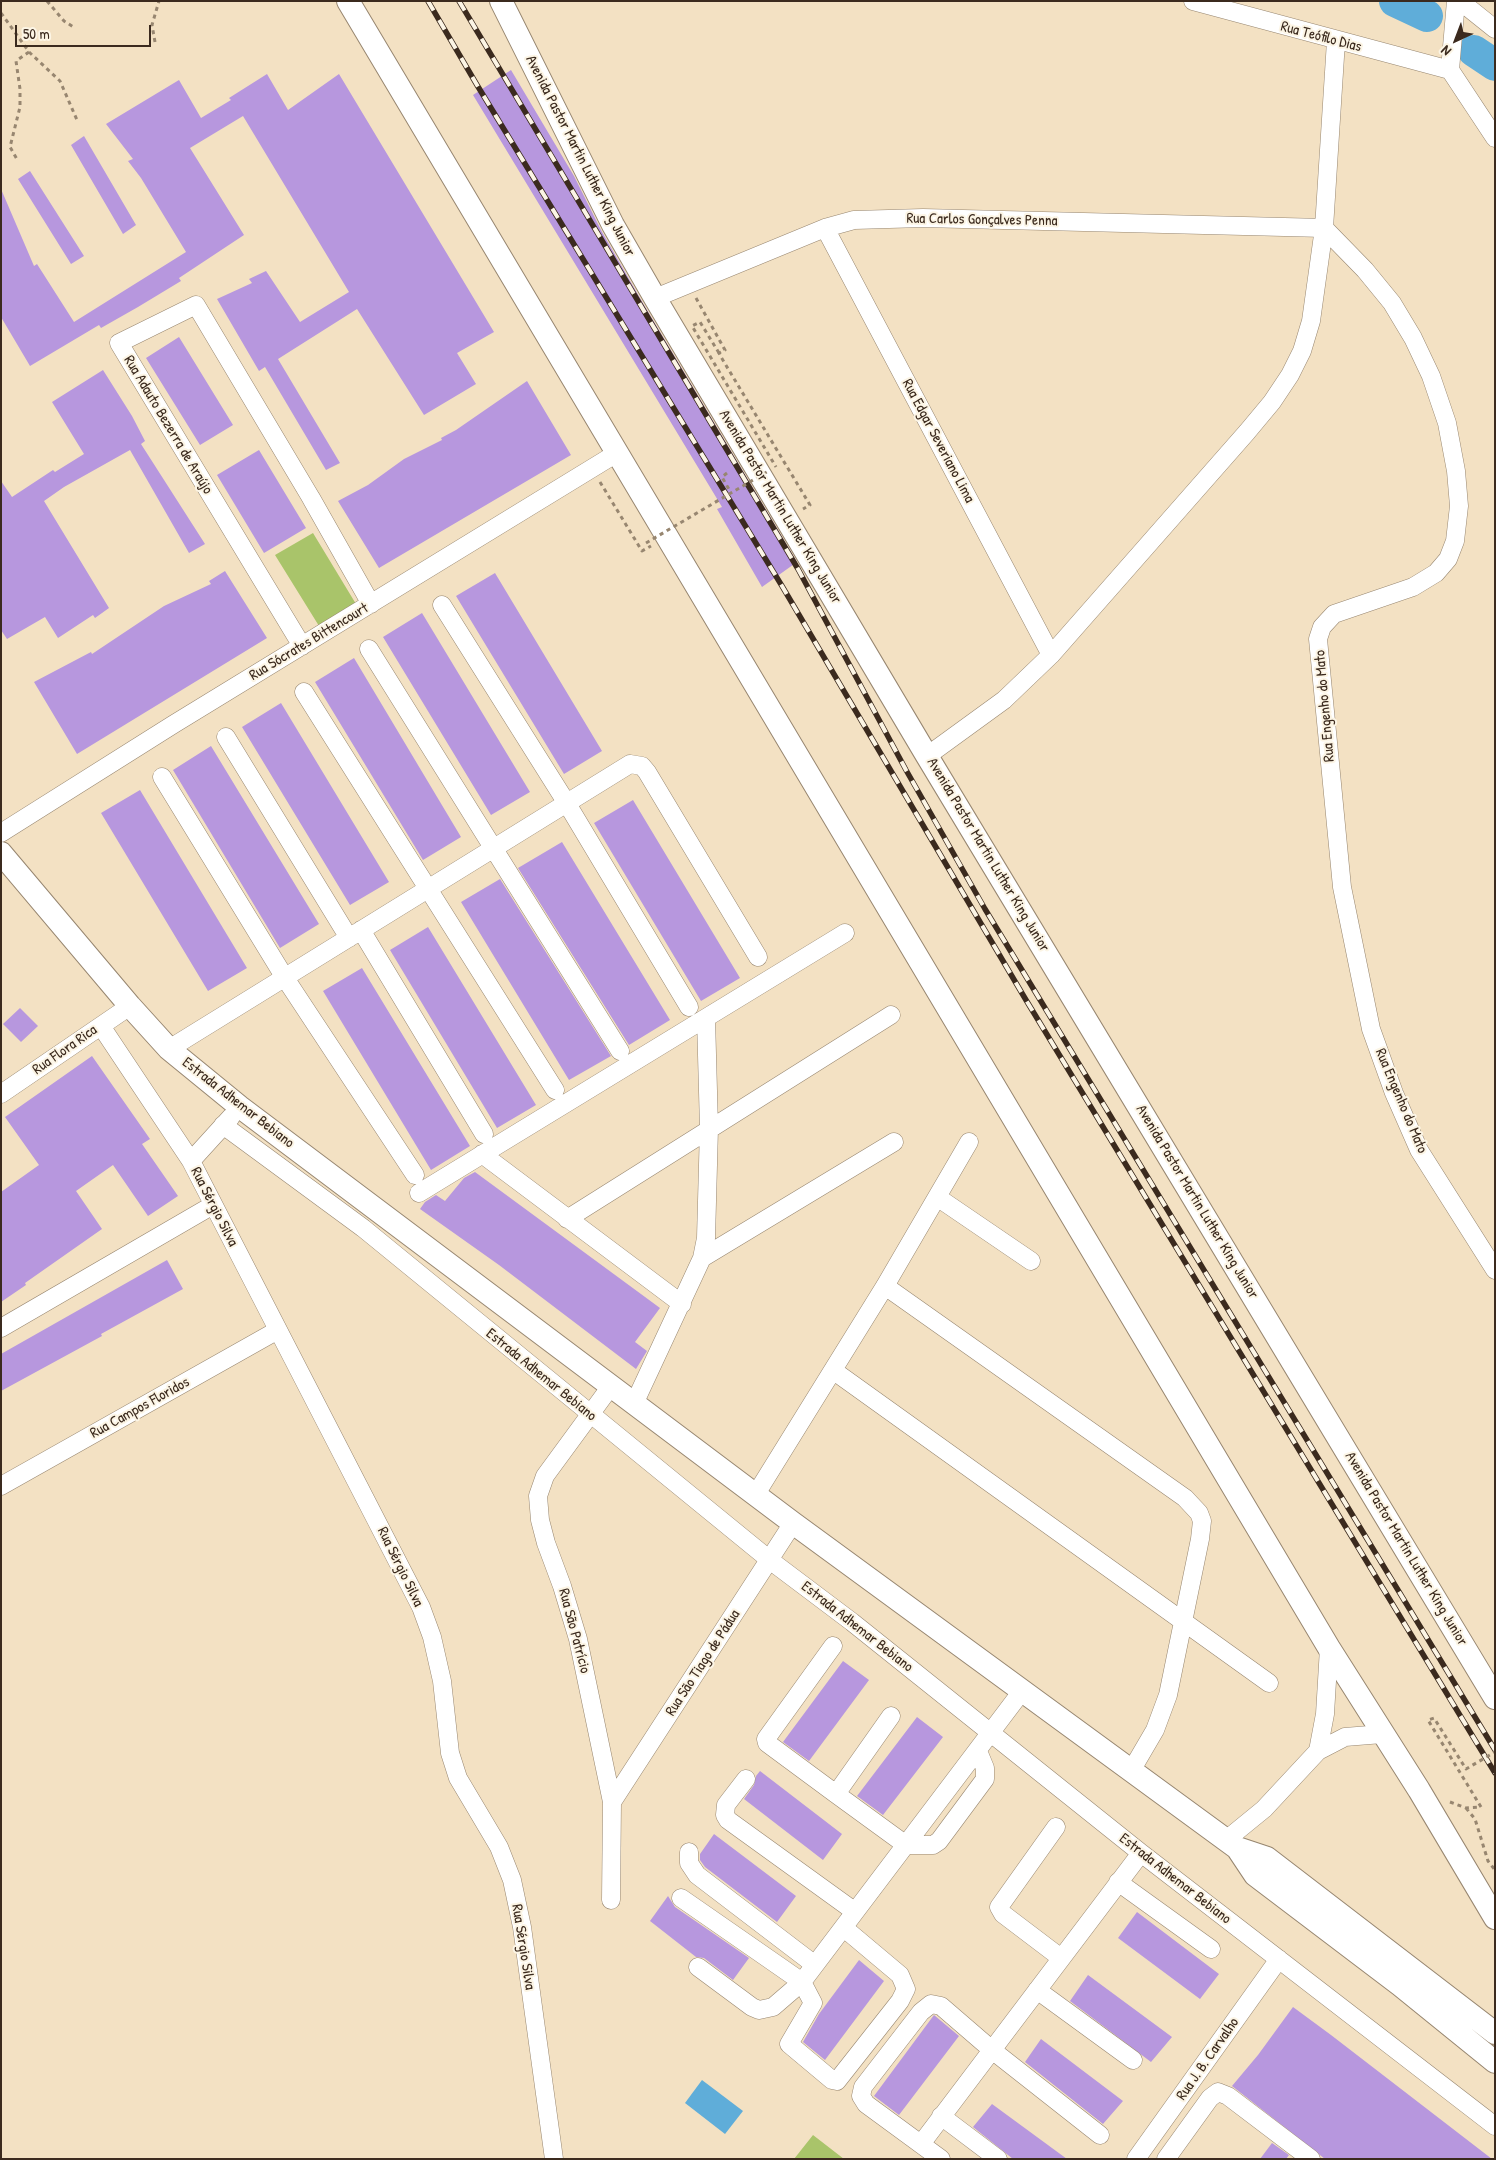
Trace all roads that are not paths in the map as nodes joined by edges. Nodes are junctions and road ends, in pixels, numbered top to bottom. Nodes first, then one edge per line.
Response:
1 (348, 1) edge
2 (501, 1) edge
3 (1193, 1) edge
4 (1457, 7) edge
5 (1495, 28) edge
6 (1336, 41) junction
7 (1450, 64) junction
8 (1495, 138) edge
9 (825, 228) junction
10 (1324, 228) junction
11 (655, 298) junction
12 (617, 453) junction
13 (371, 604) junction
14 (442, 606) dead end
15 (302, 646) junction
16 (369, 649) dead end
17 (1051, 655) junction
18 (304, 692) dead end
19 (226, 737) dead end
20 (927, 756) junction
21 (162, 777) dead end
22 (566, 802) junction
23 (1, 833) edge
24 (492, 848) junction
25 (1, 853) edge
26 (428, 888) junction
27 (845, 933) dead end
28 (355, 934) junction
29 (758, 957) dead end
30 (285, 978) junction
31 (130, 1006) junction
32 (689, 1007) dead end
33 (891, 1015) dead end
34 (706, 1018) junction
35 (101, 1026) junction
36 (170, 1049) junction
37 (620, 1051) dead end
38 (555, 1090) dead end
39 (1, 1094) edge
40 (240, 1107) junction
41 (223, 1125) junction
42 (709, 1128) junction
43 (484, 1134) dead end
44 (894, 1142) dead end
45 (969, 1142) dead end
46 (482, 1154) junction
47 (191, 1161) junction
48 (415, 1175) dead end
49 (419, 1193) dead end
50 (937, 1197) junction
51 (213, 1205) junction
52 (567, 1219) junction
53 (702, 1258) junction
54 (1031, 1261) dead end
55 (1495, 1270) edge
56 (885, 1286) junction
57 (682, 1304) junction
58 (1, 1328) edge
59 (278, 1330) junction
60 (834, 1371) junction
61 (611, 1386) junction
62 (634, 1404) junction
63 (590, 1415) junction
64 (1, 1486) edge
65 (756, 1494) junction
66 (793, 1523) junction
67 (771, 1561) junction
68 (1182, 1620) junction
69 (833, 1646) dead end
70 (1329, 1648) junction
71 (1269, 1683) dead end
72 (1022, 1691) junction
73 (1495, 1698) edge
74 (891, 1716) dead end
75 (991, 1733) junction
76 (1382, 1734) junction
77 (978, 1751) junction
78 (1318, 1751) junction
79 (1130, 1771) junction
80 (746, 1779) dead end
81 (836, 1794) junction
82 (612, 1802) junction
83 (1056, 1827) dead end
84 (1231, 1844) junction
85 (906, 1845) junction
86 (689, 1852) dead end
87 (1141, 1852) junction
88 (1118, 1882) junction
89 (681, 1898) dead end
90 (611, 1900) dead end
91 (854, 1911) junction
92 (1495, 1918) edge
93 (844, 1928) junction
94 (1211, 1949) dead end
95 (1061, 1958) junction
96 (1279, 1959) junction
97 (815, 1965) junction
98 (698, 1967) dead end
99 (802, 1982) junction
100 (1037, 1990) junction
101 (1495, 2032) edge
102 (992, 2050) junction
103 (1133, 2060) dead end
104 (1495, 2062) edge
105 (941, 2116) junction
106 (1495, 2126) edge
107 (1100, 2135) dead end
108 (921, 2144) junction
109 (554, 2159) edge
110 (941, 2159) edge
111 (998, 2159) edge
112 (1136, 2159) edge
113 (1166, 2159) edge
114 (1311, 2159) edge

1 - 12 main road
2 - 11 main road, Avenida Pastor Martin Luther King Junior
3 - 6 street, Rua Teófilo Dias
4 - 5 street
4 - 7 street
6 - 7 street, Rua Teófilo Dias
6 - 10 street
7 - 8 street
9 - 10 street, Rua Carlos Gonçalves Penna
9 - 11 street, Rua Carlos Gonçalves Penna
9 - 17 street, Rua Edgar Severiano Lima
10 - 17 street
10 - 55 street, Rua Engenho do Mato
11 - 20 main road, Avenida Pastor Martin Luther King Junior
12 - 13 street, Rua Sócrates Bittencourt
12 - 70 main road
13 - 15 street, Rua Sócrates Bittencourt
13 - 15 street, Rua Adauto Bezerra de Araújo
14 - 22 street
15 - 23 street, Rua Sócrates Bittencourt
16 - 24 street
17 - 20 street
18 - 26 street
19 - 28 street
20 - 73 main road, Avenida Pastor Martin Luther King Junior
21 - 30 street
22 - 24 street
22 - 29 street
22 - 32 street
24 - 26 street
24 - 37 street
25 - 31 main road, Estrada Adhemar Bebiano
26 - 28 street
26 - 38 street
27 - 34 street
28 - 30 street
28 - 43 street
30 - 36 street
30 - 48 street
31 - 35 street, Rua Flora Rica
31 - 36 main road, Estrada Adhemar Bebiano
33 - 42 street
34 - 42 street
34 - 46 street
35 - 39 street, Rua Flora Rica
35 - 47 street, Rua Sérgio Silva
36 - 40 main road, Estrada Adhemar Bebiano
40 - 41 street
40 - 61 main road, Estrada Adhemar Bebiano
41 - 47 street
41 - 63 street, Estrada Adhemar Bebiano
42 - 52 street
42 - 53 street
44 - 53 street
45 - 50 street
46 - 49 street
46 - 52 street
47 - 51 street, Rua Sérgio Silva
50 - 54 street
50 - 56 street
51 - 58 street
51 - 59 street, Rua Sérgio Silva
52 - 57 street
53 - 57 street
56 - 60 street
56 - 68 street
57 - 62 street
59 - 64 street, Rua Campos Floridos
59 - 109 street, Rua Sérgio Silva
60 - 65 street
60 - 68 street
61 - 62 main road, Estrada Adhemar Bebiano
61 - 63 street, Rua São Patrício
62 - 65 main road, Estrada Adhemar Bebiano
63 - 67 street, Estrada Adhemar Bebiano
63 - 82 street, Rua São Patrício
65 - 66 main road, Estrada Adhemar Bebiano
66 - 67 street, Rua São Tiago de Pádua
66 - 72 main road, Estrada Adhemar Bebiano
67 - 75 street, Estrada Adhemar Bebiano
67 - 82 street, Rua São Tiago de Pádua
68 - 71 street
68 - 79 street
69 - 81 street
70 - 76 main road
70 - 78 street
72 - 75 street
72 - 79 main road, Estrada Adhemar Bebiano
74 - 81 street
75 - 77 street
75 - 87 street, Estrada Adhemar Bebiano
76 - 78 street
76 - 92 main road
77 - 85 street
77 - 85 street
78 - 84 street
79 - 84 main road, Estrada Adhemar Bebiano
80 - 91 street
81 - 85 street
82 - 90 street, Rua São Patrício
83 - 95 street
84 - 101 main road, Estrada Adhemar Bebiano
84 - 104 main road, Estrada Adhemar Bebiano
85 - 91 street
86 - 97 street
87 - 88 street
87 - 96 street, Estrada Adhemar Bebiano
88 - 94 street
88 - 95 street
89 - 99 street
91 - 93 street
93 - 97 street
93 - 99 street
95 - 100 street
96 - 106 street, Estrada Adhemar Bebiano
96 - 112 street, Rua J. B. Carvalho
97 - 99 street
98 - 99 street
100 - 102 street
100 - 103 street
102 - 105 street
102 - 107 street
102 - 108 street
105 - 108 street
105 - 111 street
108 - 110 street
113 - 114 street

